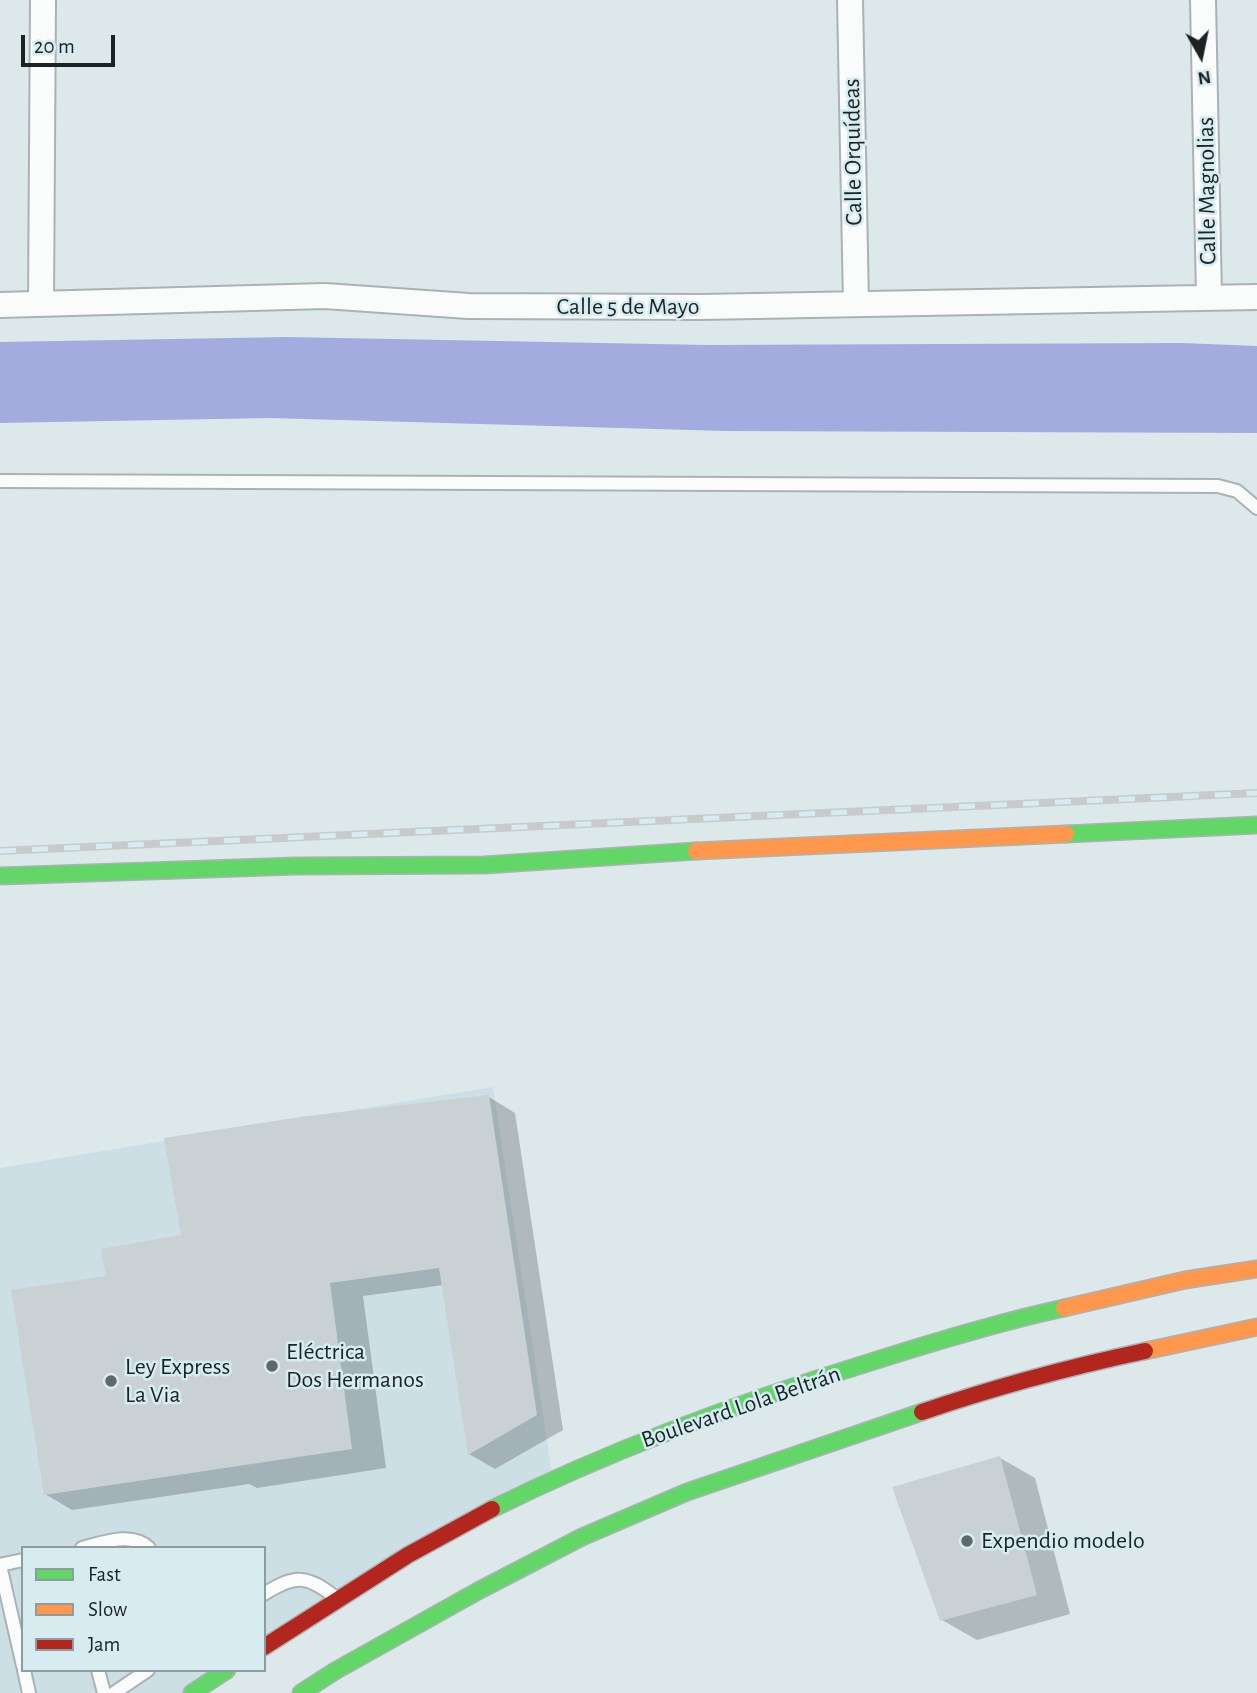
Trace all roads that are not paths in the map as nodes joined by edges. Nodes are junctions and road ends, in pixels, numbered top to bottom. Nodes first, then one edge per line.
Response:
1 (43, 0) edge
2 (850, 0) edge
3 (1203, 0) edge
4 (1209, 297) junction
5 (1257, 298) edge
6 (41, 304) junction
7 (856, 304) junction
8 (0, 305) edge
9 (0, 481) edge
10 (1257, 508) edge
11 (1257, 825) edge
12 (0, 876) edge
13 (1257, 1269) edge
14 (1257, 1327) edge
15 (93, 1546) edge
16 (147, 1546) edge
17 (21, 1560) edge
18 (0, 1565) edge
19 (266, 1593) edge
20 (339, 1600) junction
21 (6, 1619) edge
22 (266, 1646) edge
23 (21, 1662) edge
24 (24, 1672) edge
25 (98, 1672) edge
26 (145, 1672) edge
27 (216, 1673) edge
28 (29, 1693) edge
29 (104, 1693) edge
30 (114, 1693) edge
31 (192, 1693) edge
32 (301, 1693) edge

1 - 6 street
2 - 7 street, Calle Orquídeas
3 - 4 street, Calle Magnolias
4 - 5 street, Calle 5 de Mayo
4 - 7 street, Calle 5 de Mayo
6 - 7 street, Calle 5 de Mayo
6 - 8 street, Calle 5 de Mayo
9 - 10 lane
11 - 12 main road
13 - 20 main road, Boulevard Lola Beltrán
14 - 32 main road
15 - 16 lane
17 - 18 lane
18 - 21 lane
19 - 20 lane
20 - 22 main road, Boulevard Lola Beltrán
21 - 23 lane
24 - 28 lane
25 - 29 lane
26 - 30 lane
27 - 31 main road

